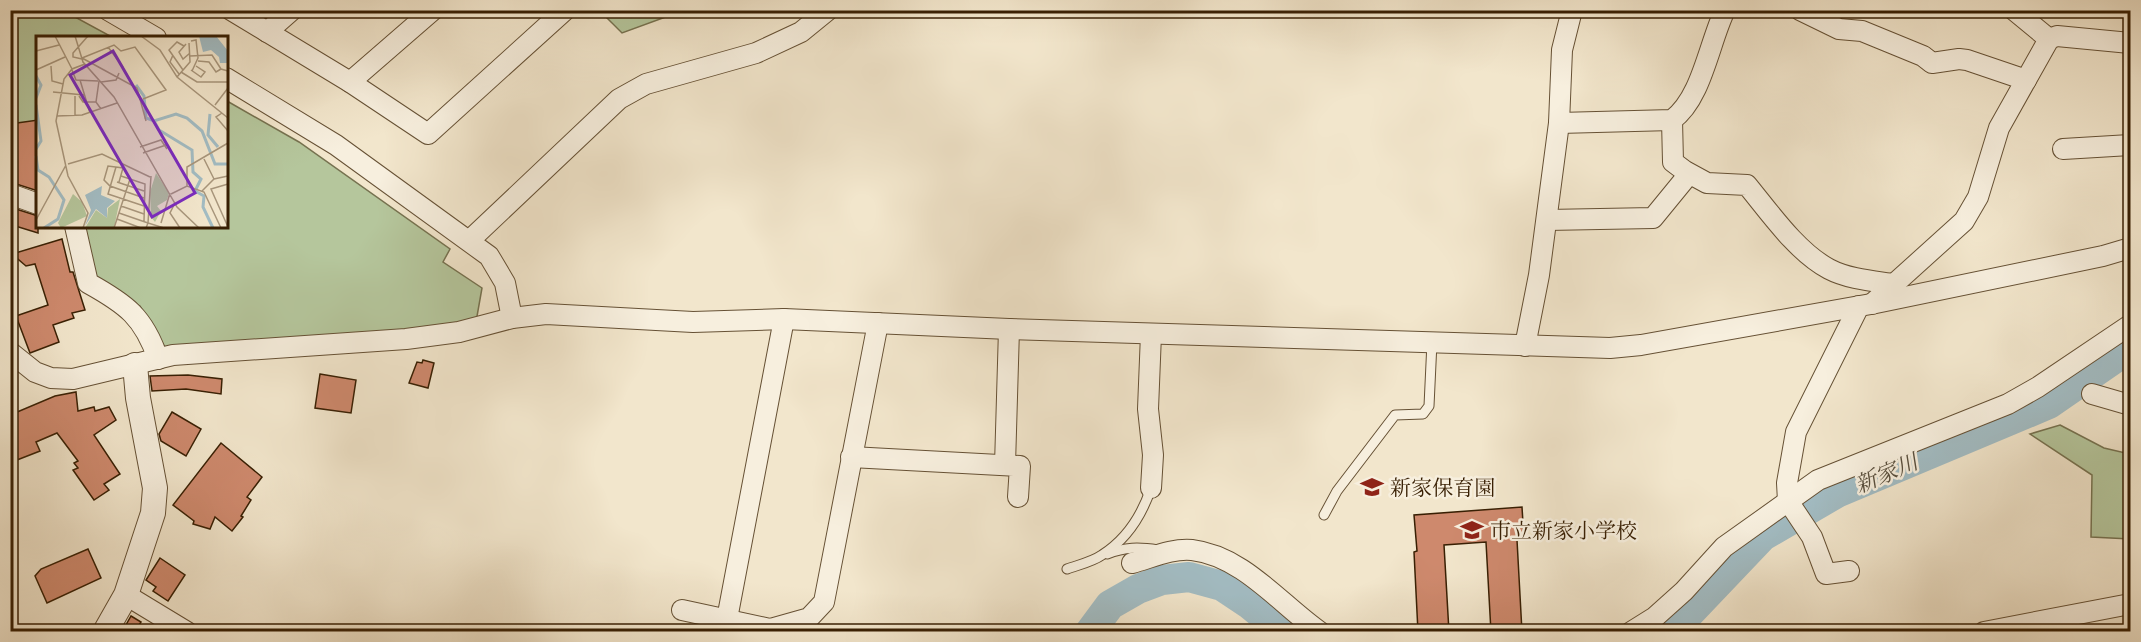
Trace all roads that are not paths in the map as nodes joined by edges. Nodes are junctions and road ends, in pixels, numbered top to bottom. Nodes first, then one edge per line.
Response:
1 (108, 10) edge
2 (231, 10) edge
3 (292, 10) edge
4 (433, 10) edge
5 (565, 10) edge
6 (828, 10) edge
7 (1572, 10) edge
8 (1725, 10) edge
9 (1800, 10) edge
10 (2014, 10) edge
11 (1834, 18) edge
12 (267, 32) junction
13 (153, 36) edge
14 (2049, 39) junction
15 (2130, 43) edge
16 (228, 79) edge
17 (2026, 80) junction
18 (350, 82) junction
19 (1672, 120) junction
20 (1558, 123) junction
21 (2130, 145) edge
22 (2063, 149) dead end
23 (1689, 174) junction
24 (10, 194) edge
25 (36, 203) edge
26 (1547, 219) junction
27 (75, 228) edge
28 (470, 240) junction
29 (2130, 248) edge
30 (1893, 284) junction
31 (1865, 305) junction
32 (512, 318) junction
33 (784, 319) junction
34 (878, 323) junction
35 (2130, 325) edge
36 (1009, 329) junction
37 (1151, 334) junction
38 (1432, 342) junction
39 (1525, 346) junction
40 (10, 352) edge
41 (158, 359) junction
42 (135, 365) junction
43 (2092, 393) dead end
44 (2130, 405) edge
45 (851, 457) junction
46 (1005, 465) junction
47 (1151, 488) joint
48 (1018, 497) dead end
49 (1788, 501) junction
50 (1324, 515) dead end
51 (1169, 552) junction
52 (1102, 556) junction
53 (1132, 563) dead end
54 (1067, 569) dead end
55 (1849, 571) dead end
56 (126, 596) junction
57 (2130, 604) edge
58 (682, 610) dead end
59 (727, 619) junction
60 (105, 632) edge
61 (187, 632) edge
62 (1320, 632) edge
63 (1631, 632) edge
64 (1984, 632) edge

1 - 13 street
2 - 12 street
3 - 12 street
4 - 18 street
5 - 18 street
6 - 28 street
7 - 20 street
8 - 19 street
9 - 11 street
10 - 14 street
11 - 17 street
12 - 18 street
14 - 15 street
14 - 17 street
16 - 28 street
17 - 30 street
19 - 20 street
19 - 23 street
20 - 26 street
21 - 22 street
23 - 26 street
23 - 30 street
24 - 25 street
26 - 39 street
27 - 41 street
28 - 32 street
29 - 31 street
30 - 31 street
31 - 39 street
31 - 49 street
32 - 33 street
32 - 41 street
33 - 34 street
33 - 59 street
34 - 36 street
34 - 45 street
35 - 49 street
36 - 37 street
36 - 46 street
37 - 38 street
37 - 47 street
38 - 39 street
38 - 50 lane
40 - 42 street
41 - 42 street
42 - 56 street
43 - 44 street
45 - 46 street
45 - 59 street
46 - 48 street
47 - 52 lane
49 - 55 street
49 - 63 street
51 - 52 lane
51 - 53 street
51 - 62 street
52 - 54 lane
56 - 60 street
56 - 61 street
57 - 64 street
58 - 59 street

